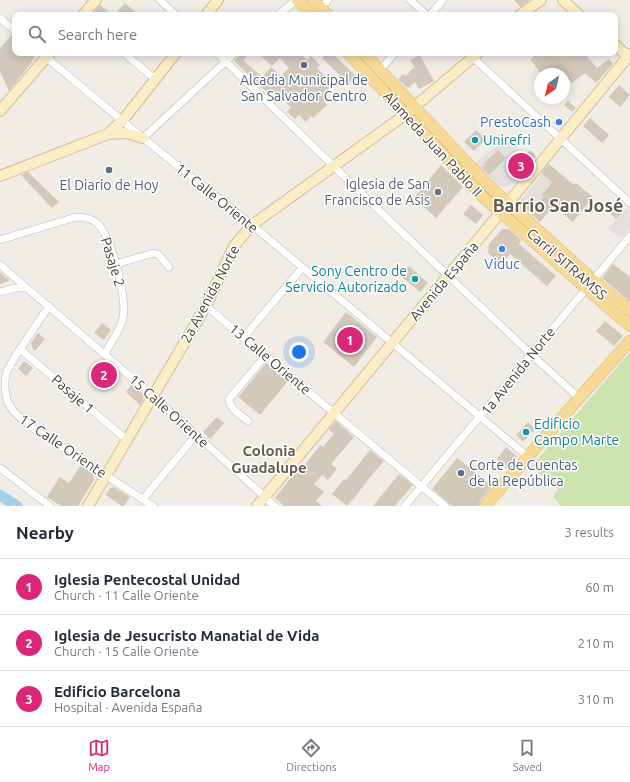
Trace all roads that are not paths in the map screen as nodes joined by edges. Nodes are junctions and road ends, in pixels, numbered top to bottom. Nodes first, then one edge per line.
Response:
1 (96, 0) edge
2 (160, 0) edge
3 (218, 0) edge
4 (296, 0) edge
5 (305, 0) edge
6 (410, 0) edge
7 (443, 0) edge
8 (541, 0) edge
9 (563, 0) edge
10 (322, 8) edge
11 (86, 12) edge
12 (173, 12) edge
13 (208, 12) edge
14 (282, 12) edge
15 (309, 12) edge
16 (425, 12) edge
17 (432, 12) edge
18 (524, 12) edge
19 (576, 12) edge
20 (0, 18) edge
21 (12, 28) edge
22 (618, 47) edge
23 (44, 56) edge
24 (48, 56) edge
25 (127, 56) edge
26 (173, 56) edge
27 (220, 56) edge
28 (232, 56) edge
29 (351, 56) edge
30 (359, 56) edge
31 (367, 56) edge
32 (392, 56) edge
33 (471, 56) edge
34 (475, 56) edge
35 (629, 56) edge
36 (226, 61) junction
37 (380, 70) junction
38 (154, 79) junction
39 (410, 111) junction
40 (0, 112) edge
41 (123, 120) junction
42 (108, 134) junction
43 (144, 138) junction
44 (560, 138) junction
45 (333, 166) junction
46 (0, 176) edge
47 (630, 203) edge
48 (504, 208) junction
49 (252, 225) junction
50 (630, 236) edge
51 (0, 240) edge
52 (116, 264) junction
53 (0, 265) edge
54 (169, 267) dead end
55 (302, 268) junction
56 (448, 275) junction
57 (589, 284) junction
58 (26, 288) junction
59 (0, 292) edge
60 (50, 306) junction
61 (206, 306) junction
62 (630, 311) edge
63 (630, 318) edge
64 (630, 326) edge
65 (244, 338) junction
66 (630, 341) edge
67 (392, 343) junction
68 (20, 349) junction
69 (105, 354) junction
70 (532, 355) junction
71 (265, 356) junction
72 (153, 396) junction
73 (579, 398) junction
74 (334, 413) junction
75 (481, 416) junction
76 (248, 421) dead end
77 (196, 435) junction
78 (126, 440) junction
79 (528, 456) junction
80 (0, 468) edge
81 (106, 475) junction
82 (422, 487) junction
83 (264, 497) junction
84 (143, 500) junction
85 (50, 506) edge
86 (88, 506) edge
87 (153, 506) edge
88 (257, 506) edge
89 (275, 506) edge
90 (406, 506) edge
91 (444, 506) edge
92 (485, 506) edge

1 - 11 main road
2 - 12 street
3 - 13 main road
4 - 14 street
4 - 15 main road
5 - 10 main road
6 - 16 street
7 - 17 street
8 - 18 main road
9 - 19 main road
20 - 21 street
22 - 35 main road
23 - 40 main road
24 - 41 street, 11 Calle Oriente
25 - 38 street
26 - 38 main road
27 - 36 street
28 - 36 street
29 - 39 main road, Alameda Juan Pablo II
30 - 39 main road, Carril SITRAMSS
31 - 37 main road, Alameda Juan Pablo II
32 - 37 street
33 - 39 main road, 2a Avenida Norte
34 - 44 street
35 - 44 main road, Avenida España
36 - 43 street
36 - 45 street
37 - 39 main road, Alameda Juan Pablo II
38 - 41 main road
39 - 45 main road, 2a Avenida Norte
39 - 48 main road, Carril SITRAMSS
41 - 42 main road
41 - 43 street, 11 Calle Oriente
42 - 43 main road
42 - 46 main road
43 - 49 street, 11 Calle Oriente
44 - 47 street
44 - 48 main road, Avenida España
45 - 49 main road, 2a Avenida Norte
45 - 56 street
48 - 56 main road, Avenida España
48 - 57 main road, Carril SITRAMSS
49 - 55 street, 11 Calle Oriente
49 - 61 main road, 2a Avenida Norte
50 - 57 street, 1a Avenida Norte
51 - 52 street, Pasaje 2
52 - 54 street
52 - 69 street, Pasaje 2
53 - 58 street, 15 Calle Oriente
55 - 65 street
55 - 67 street, 11 Calle Oriente
56 - 67 main road, Avenida España
56 - 70 street
57 - 62 main road
57 - 63 main road, Carril SITRAMSS
57 - 64 main road
57 - 70 street, 1a Avenida Norte
58 - 59 street
58 - 60 street, 15 Calle Oriente
60 - 68 street, 17 Calle Oriente
60 - 69 street, 15 Calle Oriente
61 - 65 street, 13 Calle Oriente
61 - 72 main road, 2a Avenida Norte
65 - 71 street, 13 Calle Oriente
66 - 73 main road
67 - 74 main road, Avenida España
67 - 75 street, 11 Calle Oriente
68 - 78 street, Pasaje 1
68 - 81 street, 17 Calle Oriente
69 - 72 street, 15 Calle Oriente
70 - 73 street
70 - 75 street, 1a Avenida Norte
71 - 74 street, 13 Calle Oriente
71 - 76 street
72 - 77 street, 15 Calle Oriente
72 - 78 main road, 2a Avenida Norte
73 - 79 main road
74 - 82 street, 13 Calle Oriente
74 - 83 main road, Avenida España
75 - 79 street, 11 Calle Oriente
75 - 82 street, 1a Avenida Norte
77 - 83 street, 15 Calle Oriente
77 - 84 street
78 - 81 main road, 2a Avenida Norte
79 - 92 main road
80 - 85 street
81 - 84 street, 17 Calle Oriente
81 - 86 main road, 2a Avenida Norte
82 - 90 street, 1a Avenida Norte
82 - 91 street, 13 Calle Oriente
83 - 88 main road, Avenida España
83 - 89 street, 15 Calle Oriente
84 - 87 street, 17 Calle Oriente

